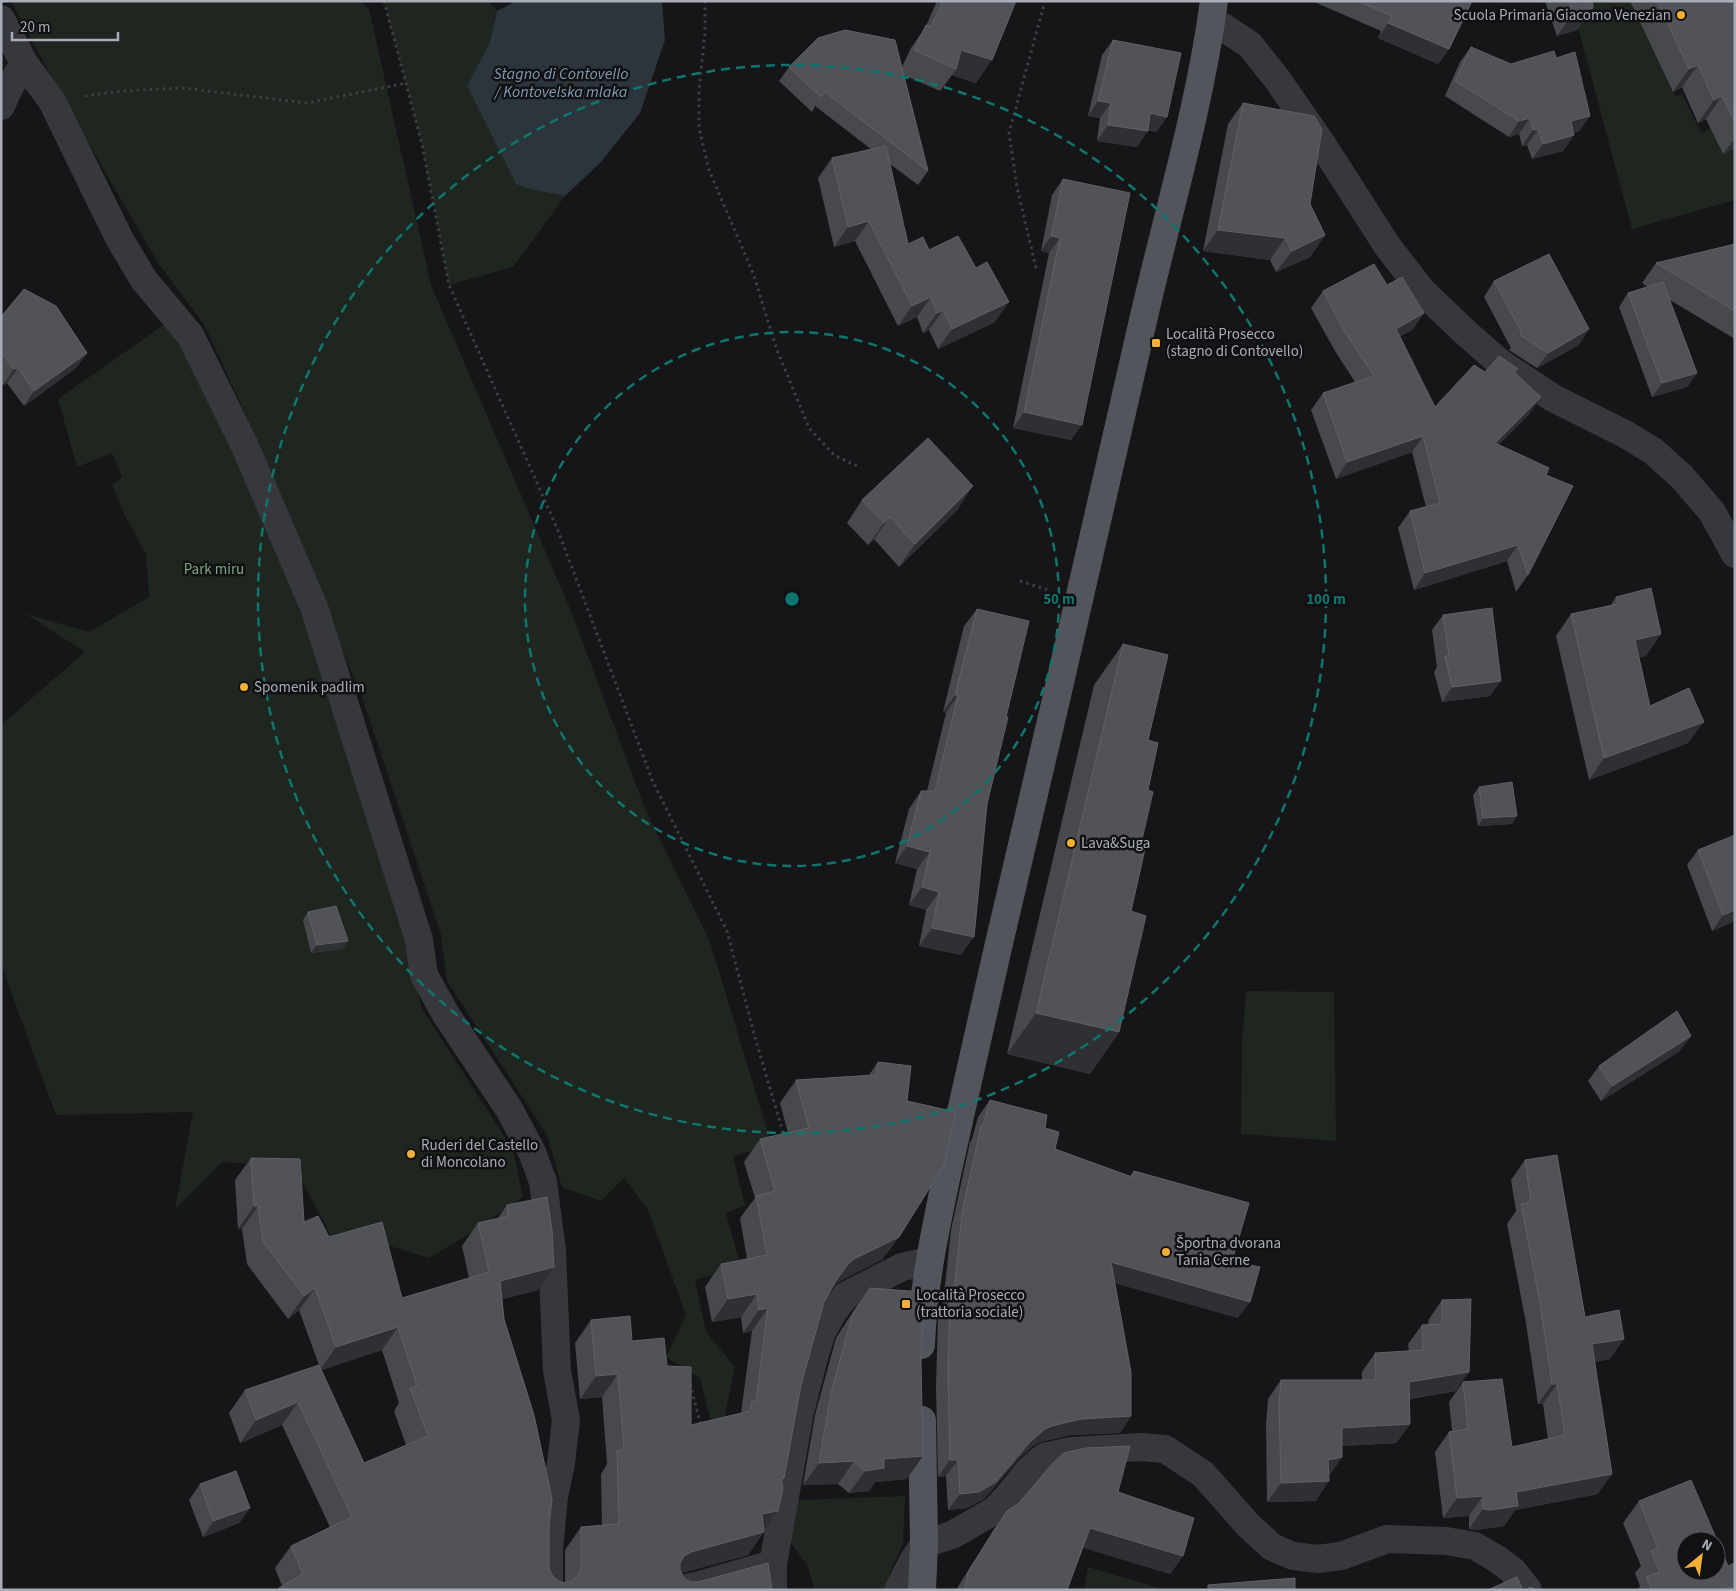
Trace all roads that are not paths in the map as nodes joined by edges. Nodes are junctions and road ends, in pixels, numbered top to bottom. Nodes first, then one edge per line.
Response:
1 (1212, 13) edge
2 (1, 19) edge
3 (24, 63) junction
4 (1, 106) edge
5 (1735, 554) edge
6 (929, 1260) junction
7 (920, 1367) edge
8 (921, 1396) edge
9 (924, 1544) junction
10 (773, 1577) edge
11 (549, 1590) edge
12 (680, 1590) edge
13 (898, 1590) edge
14 (922, 1590) edge
15 (1528, 1590) edge

1 - 5 street
1 - 6 main road
2 - 3 street
3 - 4 street
3 - 11 street
6 - 7 main road
6 - 10 street
8 - 9 main road
9 - 13 street
9 - 14 main road
9 - 15 street
10 - 12 street

